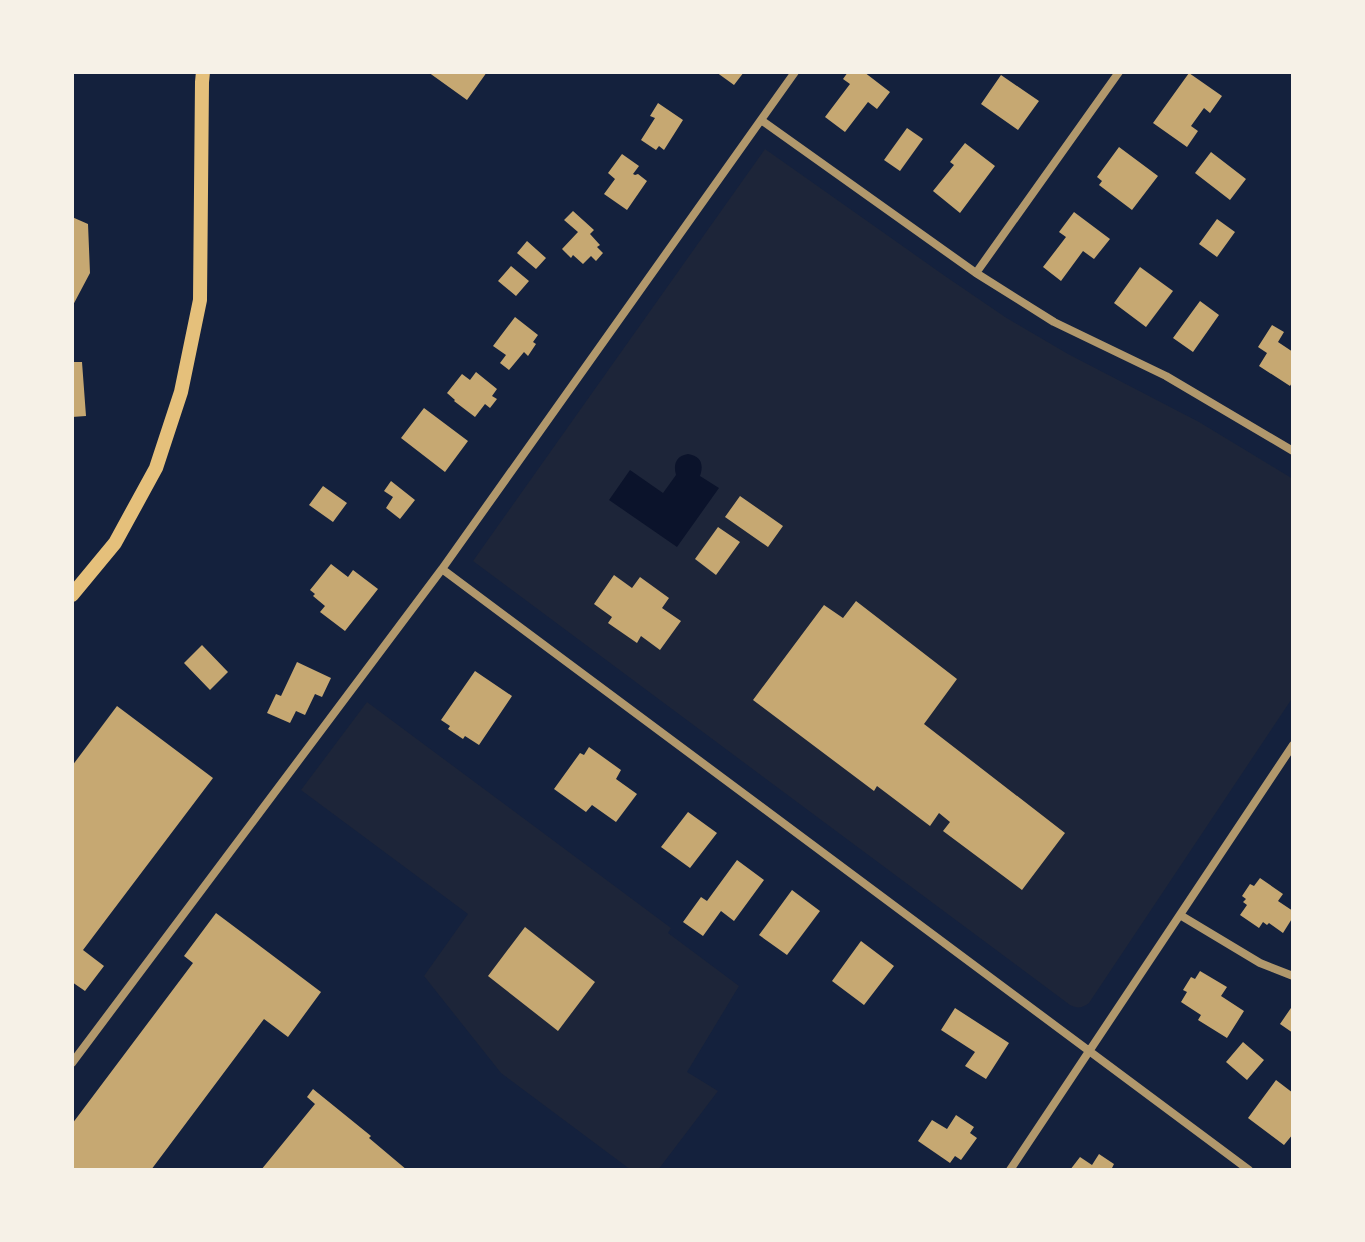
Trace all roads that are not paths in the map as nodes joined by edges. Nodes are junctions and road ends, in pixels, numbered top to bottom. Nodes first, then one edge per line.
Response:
1 (203, 72) edge
2 (795, 72) edge
3 (1119, 72) edge
4 (761, 120) junction
5 (976, 273) junction
6 (1293, 451) edge
7 (442, 569) junction
8 (72, 595) edge
9 (1293, 745) edge
10 (1180, 915) junction
11 (1293, 976) edge
12 (1090, 1052) junction
13 (72, 1063) edge
14 (1010, 1170) edge
15 (1249, 1170) edge

1 - 8 main road
2 - 4 street
3 - 5 street
4 - 5 street
4 - 7 street
5 - 6 street
7 - 12 street
7 - 13 street
9 - 10 street
10 - 11 street
10 - 12 street
12 - 14 street
12 - 15 street

